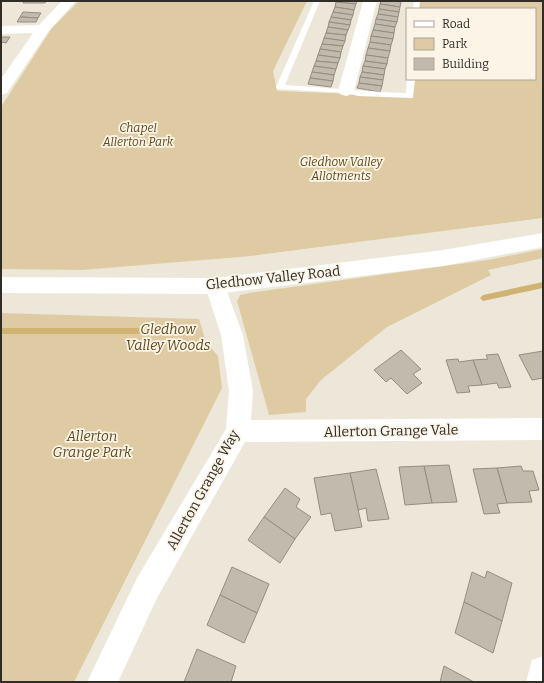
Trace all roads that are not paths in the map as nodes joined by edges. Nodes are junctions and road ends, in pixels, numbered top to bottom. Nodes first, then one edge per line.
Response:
1 (68, 1) edge
2 (316, 1) edge
3 (370, 1) edge
4 (43, 29) junction
5 (1, 30) edge
6 (411, 80) edge
7 (1, 90) edge
8 (346, 90) junction
9 (543, 240) edge
10 (1, 285) edge
11 (215, 286) junction
12 (543, 429) edge
13 (238, 431) junction
14 (543, 671) edge
15 (102, 682) edge
16 (541, 682) edge

1 - 4 street
2 - 8 lane
3 - 8 street
4 - 5 street
4 - 7 street
6 - 8 lane
9 - 11 street, Gledhow Valley Road
10 - 11 street, Gledhow Valley Road
11 - 13 street, Allerton Grange Way
12 - 13 street, Allerton Grange Vale
13 - 15 street, Allerton Grange Way
14 - 16 street

